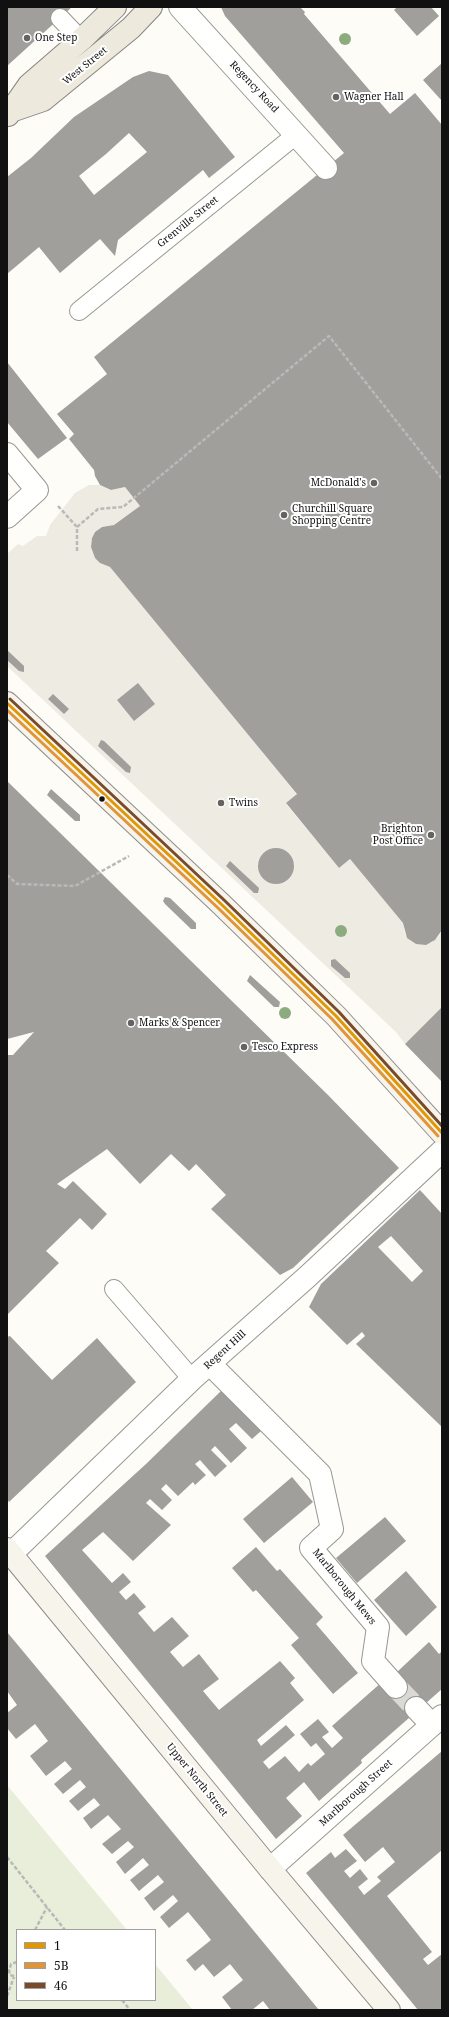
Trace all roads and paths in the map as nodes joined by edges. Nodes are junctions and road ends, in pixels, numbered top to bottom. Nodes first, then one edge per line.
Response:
1 (115, 7) edge
2 (151, 7) edge
3 (180, 7) edge
4 (60, 18) dead end
5 (81, 40) junction
6 (9, 114) edge
7 (297, 134) junction
8 (326, 168) dead end
9 (79, 311) dead end
10 (7, 454) edge
11 (442, 480) edge
12 (62, 509) dead end
13 (7, 517) edge
14 (77, 527) junction
15 (77, 551) dead end
16 (7, 704) edge
17 (155, 843) junction
18 (7, 875) edge
19 (442, 1134) edge
20 (442, 1151) edge
21 (114, 1289) dead end
22 (210, 1364) junction
23 (192, 1379) junction
24 (9, 1551) edge
25 (396, 1687) tunnel mouth
26 (416, 1708) tunnel mouth
27 (437, 1721) edge
28 (7, 1857) edge
29 (270, 1869) junction
30 (47, 1908) junction
31 (36, 1929) edge
32 (64, 1929) edge
33 (16, 1962) edge
34 (15, 1977) edge
35 (7, 1996) edge
36 (123, 2001) edge
37 (130, 2010) edge
38 (389, 2010) edge

1 - 5 main road, West Street
2 - 6 main road, West Street
3 - 7 street, Regency Road
4 - 5 lane
5 - 6 main road, West Street
7 - 8 street, Regency Road
7 - 9 lane, Grenville Street
10 - 13 street
11 - 14 path
12 - 14 path
14 - 15 path
16 - 17 street
17 - 18 path
17 - 19 street
20 - 22 street, Regent Hill
21 - 23 lane
22 - 23 street, Regent Hill
22 - 25 street, Marlborough Mews
23 - 24 street, Regent Hill
24 - 29 street, Upper North Street
26 - 27 street
27 - 29 street, Marlborough Street
28 - 30 path
29 - 38 street, Upper North Street
30 - 31 path
30 - 32 path
33 - 34 path
34 - 35 path
36 - 37 path

